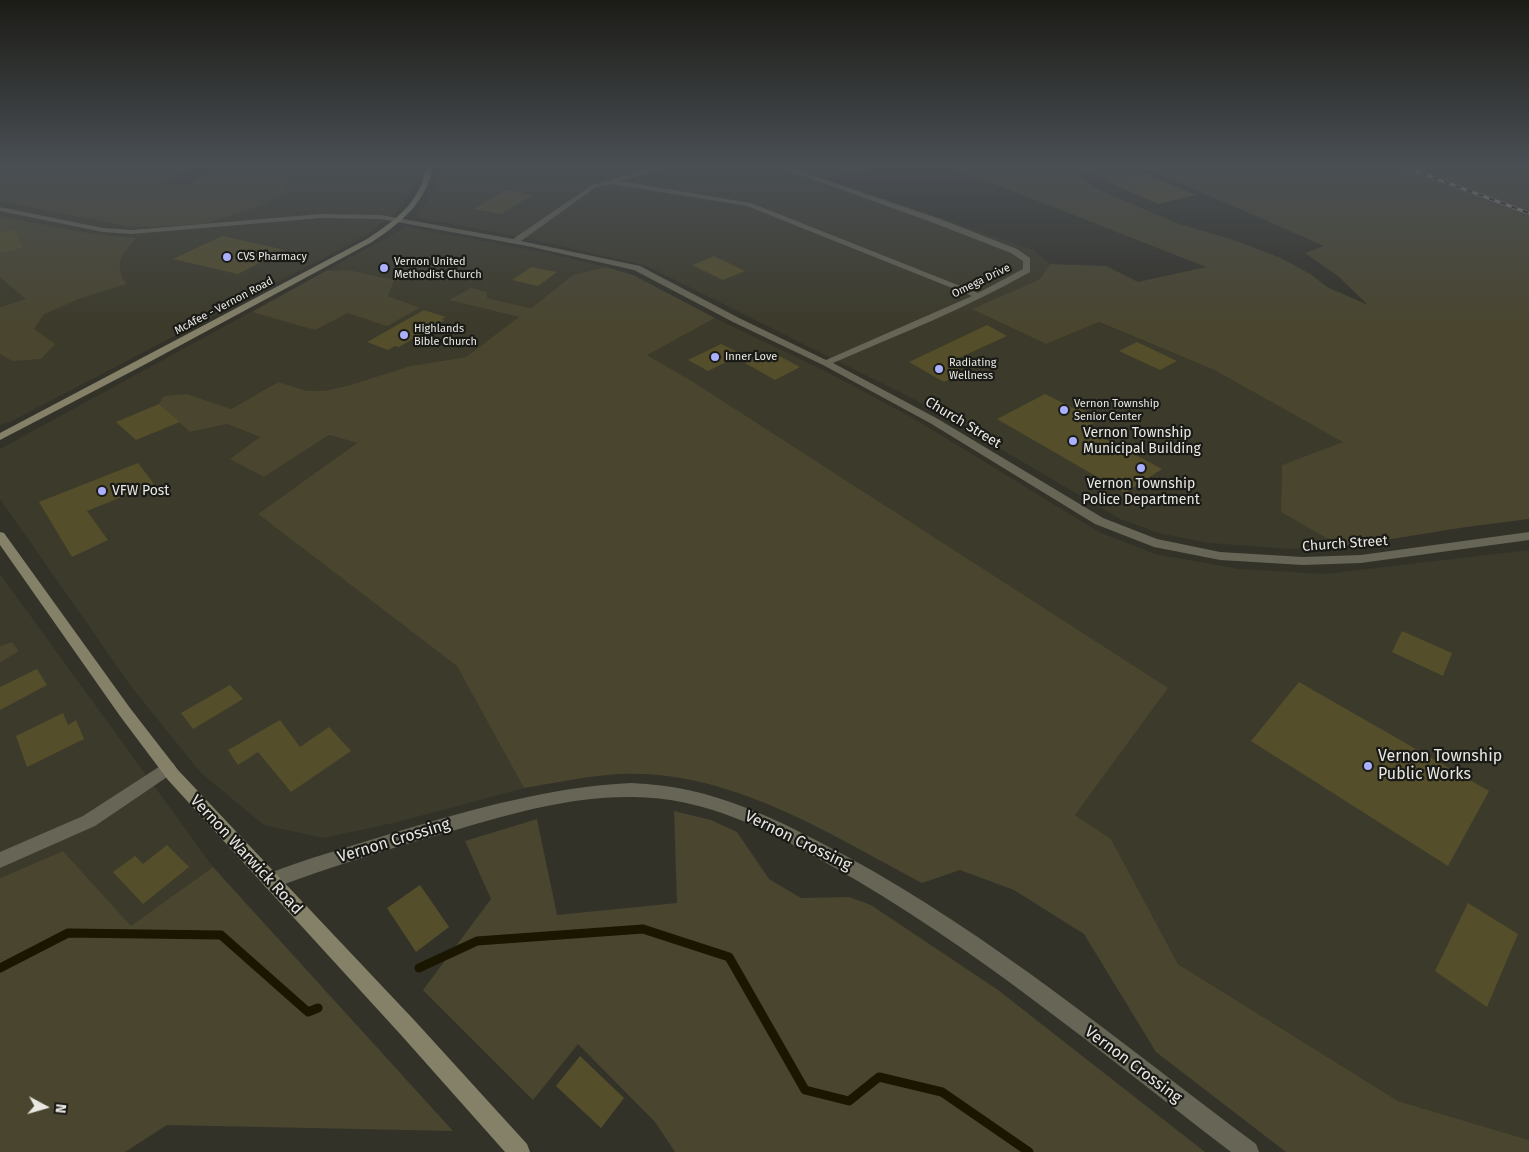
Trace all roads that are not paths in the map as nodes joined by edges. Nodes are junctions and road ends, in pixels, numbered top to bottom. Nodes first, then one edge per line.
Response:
1 (48, 219) edge
2 (288, 219) edge
3 (397, 219) joint
4 (548, 219) edge
5 (786, 219) edge
6 (931, 219) edge
7 (516, 241) junction
8 (978, 296) junction
9 (826, 363) junction
10 (0, 437) edge
11 (0, 536) edge
12 (1529, 536) edge
13 (168, 768) junction
14 (0, 860) edge
15 (271, 881) junction
16 (519, 1152) edge
17 (1248, 1152) edge

1 - 2 street, Church Street
3 - 7 street, Church Street
3 - 10 main road, McAfee - Vernon Road
4 - 7 street
5 - 8 street
6 - 8 street, Omega Drive
7 - 9 street, Church Street
8 - 9 street, Omega Drive
9 - 12 street, Church Street
11 - 13 main road, Vernon Warwick Road
13 - 14 street
13 - 15 main road, Vernon Warwick Road
15 - 16 main road, Vernon Warwick Road
15 - 17 street, Vernon Crossing

